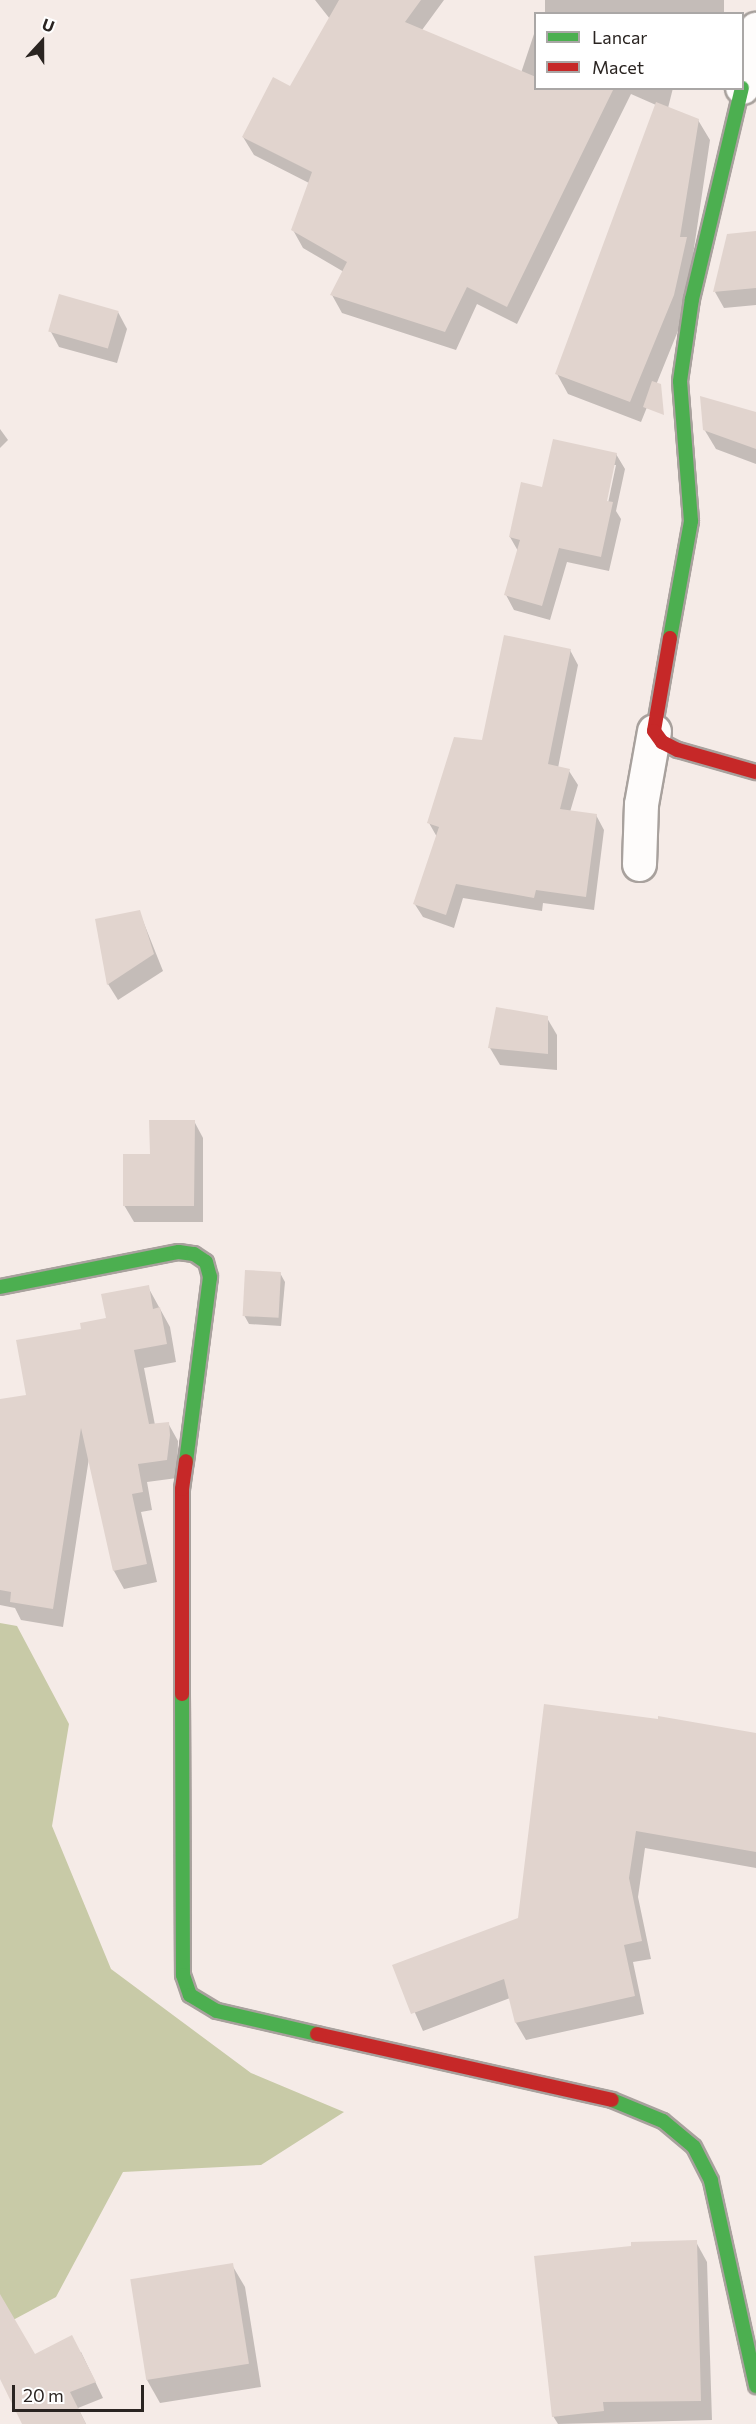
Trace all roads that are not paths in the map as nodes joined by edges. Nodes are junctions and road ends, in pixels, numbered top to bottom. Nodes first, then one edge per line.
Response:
1 (756, 29) edge
2 (744, 80) edge
3 (742, 90) edge
4 (654, 731) junction
5 (756, 772) edge
6 (639, 864) dead end
7 (0, 1287) edge
8 (756, 2386) edge

1 - 2 street
3 - 4 street
4 - 5 street
4 - 6 street
7 - 8 street

